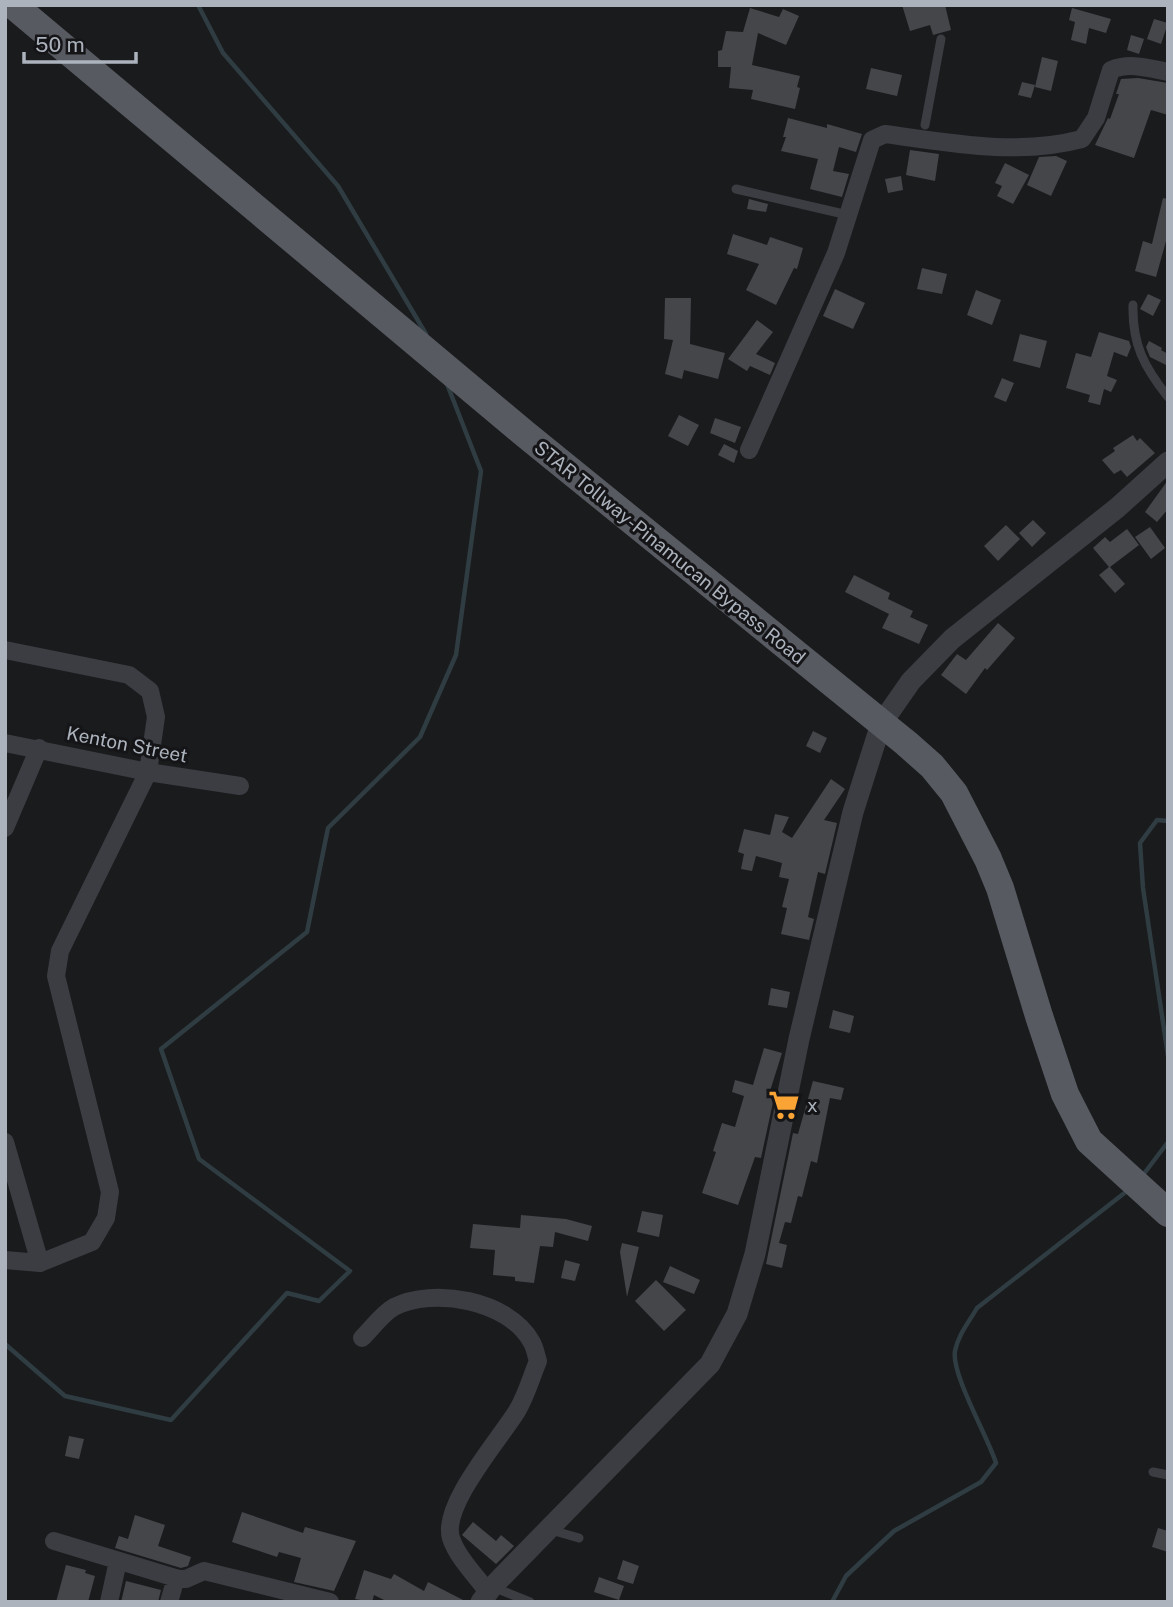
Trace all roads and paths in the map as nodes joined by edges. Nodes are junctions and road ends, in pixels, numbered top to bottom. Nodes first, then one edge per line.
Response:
1 (13, 5) edge
2 (941, 39) dead end
3 (1168, 72) edge
4 (924, 133) junction
5 (736, 189) dead end
6 (848, 215) junction
7 (1133, 305) dead end
8 (1168, 397) edge
9 (749, 450) dead end
10 (1168, 462) edge
11 (5, 650) edge
12 (881, 724) junction
13 (5, 743) edge
14 (38, 748) junction
15 (148, 772) junction
16 (240, 786) dead end
17 (5, 828) edge
18 (5, 1142) edge
19 (1168, 1213) edge
20 (5, 1260) edge
21 (40, 1263) junction
22 (362, 1338) dead end
23 (1153, 1472) dead end
24 (1168, 1475) edge
25 (549, 1529) junction
26 (579, 1538) dead end
27 (54, 1541) dead end
28 (118, 1561) junction
29 (176, 1578) junction
30 (487, 1593) edge
31 (109, 1602) edge
32 (169, 1602) edge
33 (331, 1602) edge
34 (530, 1602) edge

1 - 12 main road, STAR Tollway-Pinamucan Bypass Road
2 - 4 lane
3 - 4 street
4 - 6 street
5 - 6 lane
6 - 9 street
7 - 8 lane
10 - 12 street
11 - 15 street
12 - 19 main road, STAR Tollway-Pinamucan Bypass Road
12 - 25 street
13 - 14 street, Kenton Street
14 - 15 street, Kenton Street
14 - 17 street
15 - 16 street, Kenton Street
15 - 21 street
18 - 21 street
20 - 21 street
22 - 30 street
23 - 24 lane
25 - 26 lane
25 - 30 street
27 - 28 street
28 - 29 street
28 - 31 street
29 - 32 street
29 - 33 street
30 - 34 lane

